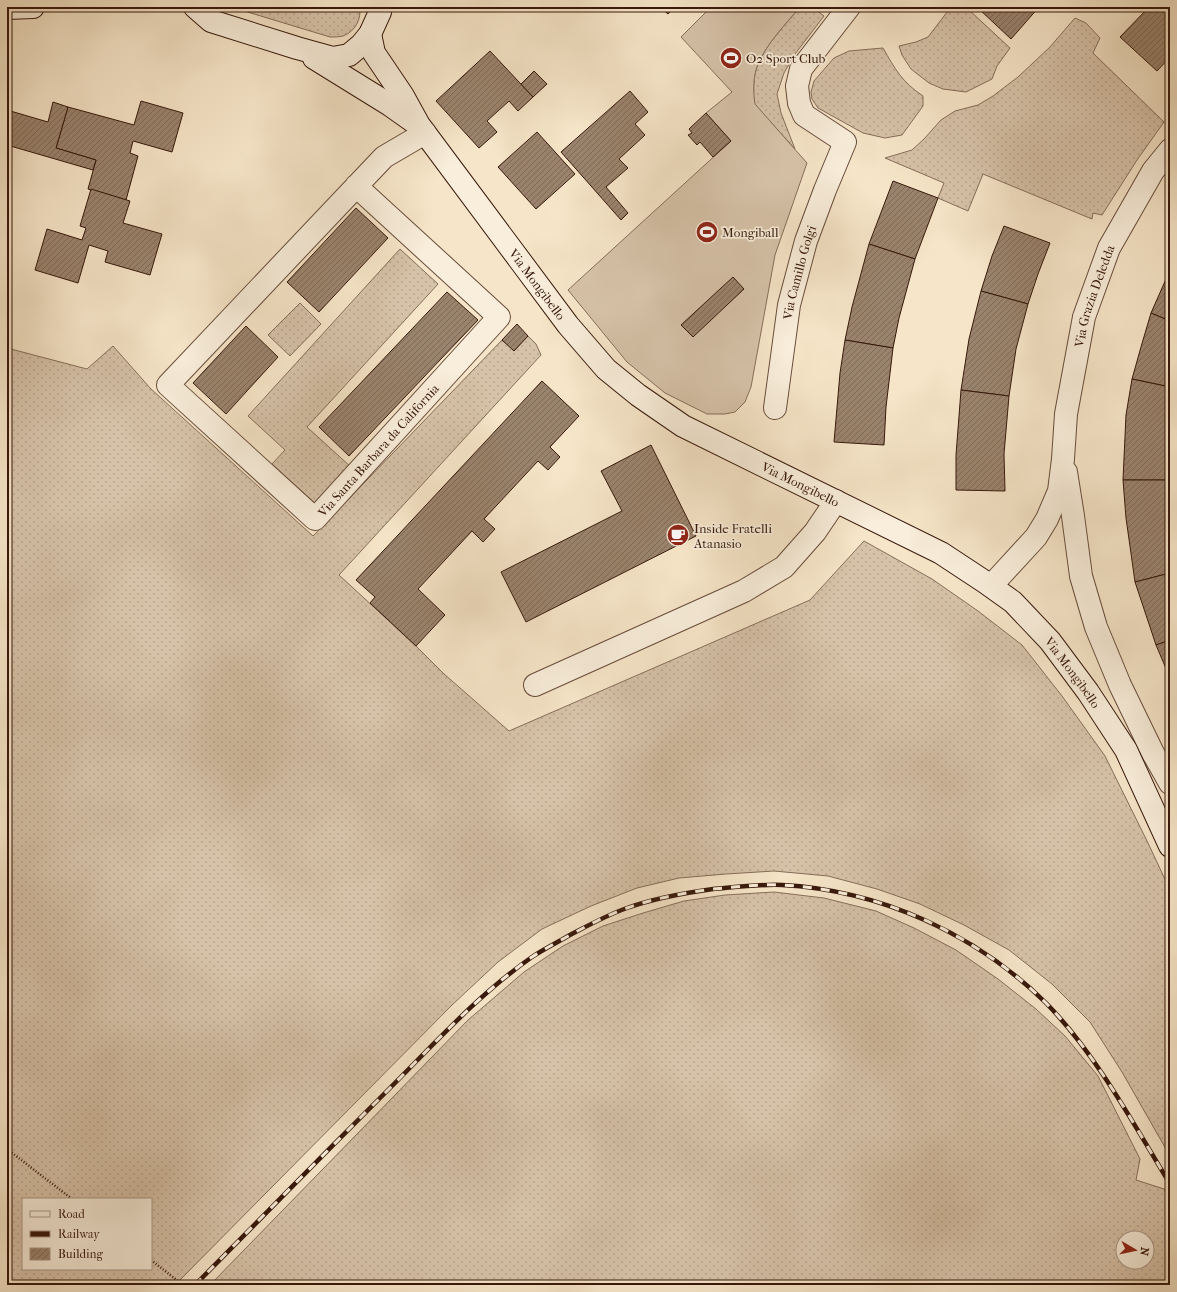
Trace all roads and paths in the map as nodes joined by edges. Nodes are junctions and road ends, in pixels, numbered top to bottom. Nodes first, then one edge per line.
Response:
1 (33, 7) edge
2 (195, 7) edge
3 (849, 7) edge
4 (7, 8) edge
5 (381, 9) edge
6 (370, 34) junction
7 (297, 48) junction
8 (422, 129) junction
9 (1170, 150) edge
10 (356, 186) junction
11 (775, 408) dead end
12 (1063, 459) junction
13 (836, 500) junction
14 (991, 586) junction
15 (535, 685) dead end
16 (1170, 783) edge
17 (1170, 846) edge
18 (7, 1149) edge
19 (71, 1198) edge
20 (152, 1261) edge
21 (184, 1285) edge

1 - 4 street
2 - 7 street
3 - 11 street, Via Camillo Golgi
5 - 6 street
6 - 7 street
6 - 8 street
7 - 8 street
8 - 10 street, Via Santa Barbara da California
8 - 13 street, Via Mongibello
9 - 12 street, Via Grazia Deledda
10 - 10 street, Via Santa Barbara da California
12 - 14 street
12 - 16 street
13 - 14 street, Via Mongibello
13 - 15 street
14 - 17 street, Via Mongibello
18 - 19 path
20 - 21 path

